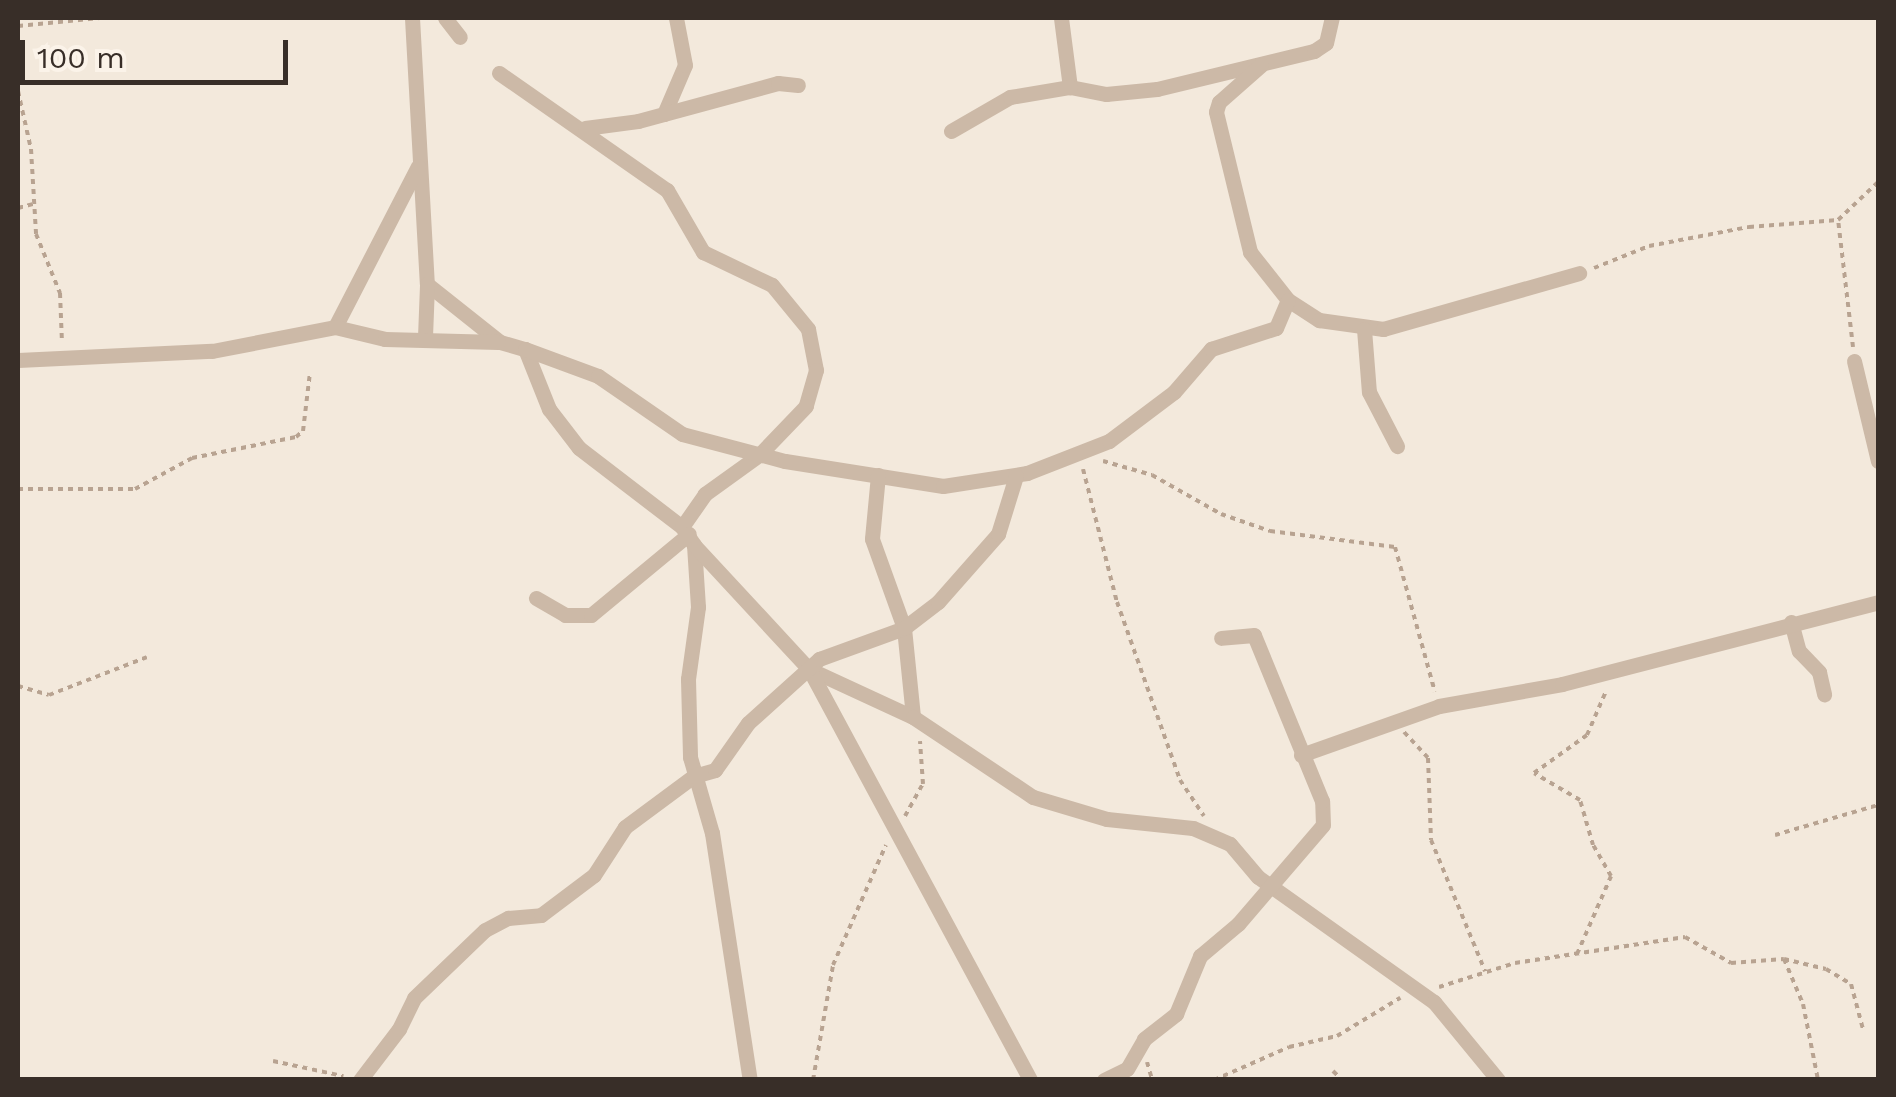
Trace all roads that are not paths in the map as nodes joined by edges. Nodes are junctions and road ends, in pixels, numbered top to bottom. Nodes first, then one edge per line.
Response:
1 (412, 18) edge
2 (445, 18) edge
3 (676, 18) edge
4 (1061, 18) edge
5 (1332, 18) edge
6 (460, 37) dead end
7 (1261, 65) junction
8 (499, 74) dead end
9 (798, 85) dead end
10 (1070, 87) junction
11 (664, 114) junction
12 (585, 128) junction
13 (952, 131) dead end
14 (420, 162) junction
15 (1579, 273) road end
16 (427, 284) junction
17 (1288, 300) junction
18 (335, 327) junction
19 (1364, 328) junction
20 (425, 337) junction
21 (500, 342) junction
22 (525, 349) junction
23 (18, 360) edge
24 (1854, 360) road end
25 (1397, 446) dead end
26 (758, 455) junction
27 (1878, 461) edge
28 (878, 475) junction
29 (1016, 476) junction
30 (688, 535) junction
31 (536, 598) dead end
32 (1878, 602) edge
33 (1791, 622) junction
34 (904, 628) junction
35 (1221, 638) dead end
36 (809, 669) junction
37 (1824, 694) dead end
38 (912, 717) junction
39 (1301, 754) junction
40 (694, 776) junction
41 (1269, 886) junction
42 (360, 1080) edge
43 (750, 1080) edge
44 (1030, 1080) edge
45 (1104, 1080) edge
46 (1498, 1080) edge

1 - 14 street
2 - 6 street
3 - 11 street
4 - 10 street
5 - 7 street
7 - 10 street
7 - 17 street
8 - 12 street
9 - 11 street
10 - 13 street
11 - 12 street
12 - 26 street
14 - 16 street
14 - 18 street
15 - 19 street
16 - 20 street
16 - 21 street
17 - 19 street
17 - 29 street
18 - 20 street
18 - 23 street
19 - 25 street
20 - 21 street
21 - 22 street
22 - 26 street
22 - 30 street
24 - 27 street
26 - 28 street
26 - 30 street
28 - 29 street
28 - 34 street
29 - 34 street
30 - 31 street
30 - 36 street
30 - 40 street
32 - 33 street
33 - 37 street
33 - 39 street
34 - 36 street
34 - 38 street
35 - 39 street
36 - 38 street
36 - 40 street
36 - 44 street
38 - 41 street
39 - 41 street
40 - 42 street
40 - 43 street
41 - 45 street
41 - 46 street

